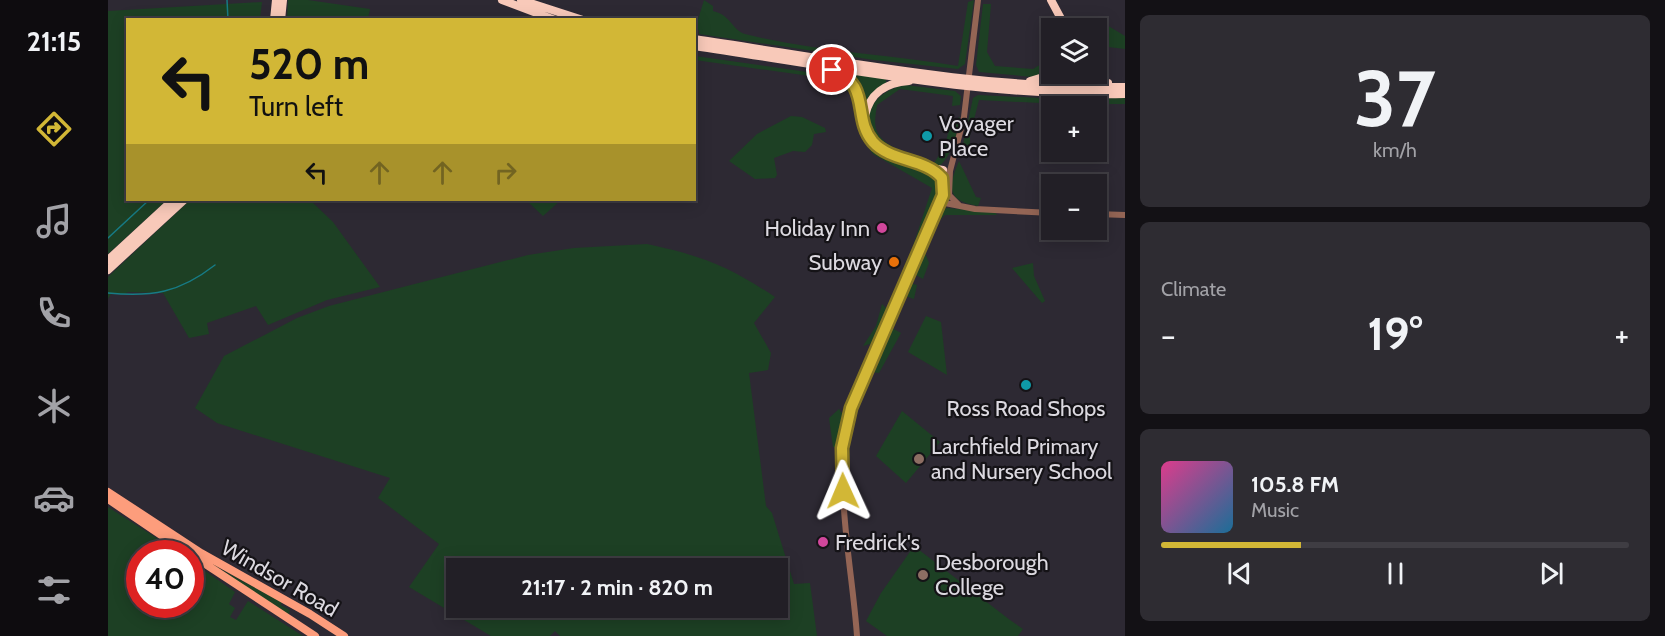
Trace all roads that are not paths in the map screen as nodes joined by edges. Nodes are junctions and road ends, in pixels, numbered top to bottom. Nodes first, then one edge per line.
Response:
1 (276, 0) edge
2 (283, 0) edge
3 (502, 0) edge
4 (521, 0) edge
5 (978, 0) edge
6 (1051, 0) edge
7 (274, 18) edge
8 (281, 18) edge
9 (550, 18) edge
10 (577, 18) edge
11 (1061, 18) edge
12 (696, 39) edge
13 (696, 46) edge
14 (810, 63) junction
15 (1041, 79) edge
16 (924, 80) junction
17 (1000, 82) junction
18 (1107, 83) edge
19 (1125, 86) edge
20 (1125, 94) edge
21 (864, 120) junction
22 (945, 174) junction
23 (946, 199) junction
24 (172, 201) edge
25 (183, 201) edge
26 (1041, 212) edge
27 (1107, 214) edge
28 (1125, 215) edge
29 (108, 260) edge
30 (108, 270) edge
31 (108, 492) edge
32 (108, 499) edge
33 (169, 540) edge
34 (204, 563) edge
35 (315, 636) edge
36 (344, 636) edge
37 (857, 636) edge

1 - 7 highway
2 - 8 highway
3 - 9 highway
4 - 10 highway
5 - 22 street
6 - 11 highway
12 - 17 highway
13 - 14 highway
14 - 16 highway
14 - 21 highway
15 - 17 highway
16 - 20 highway
16 - 21 highway
17 - 19 highway
18 - 19 highway
21 - 22 highway
22 - 23 street
23 - 26 street
23 - 37 street
24 - 29 highway
25 - 30 highway
27 - 28 street
31 - 36 main road, Windsor Road
32 - 33 main road
34 - 35 main road

